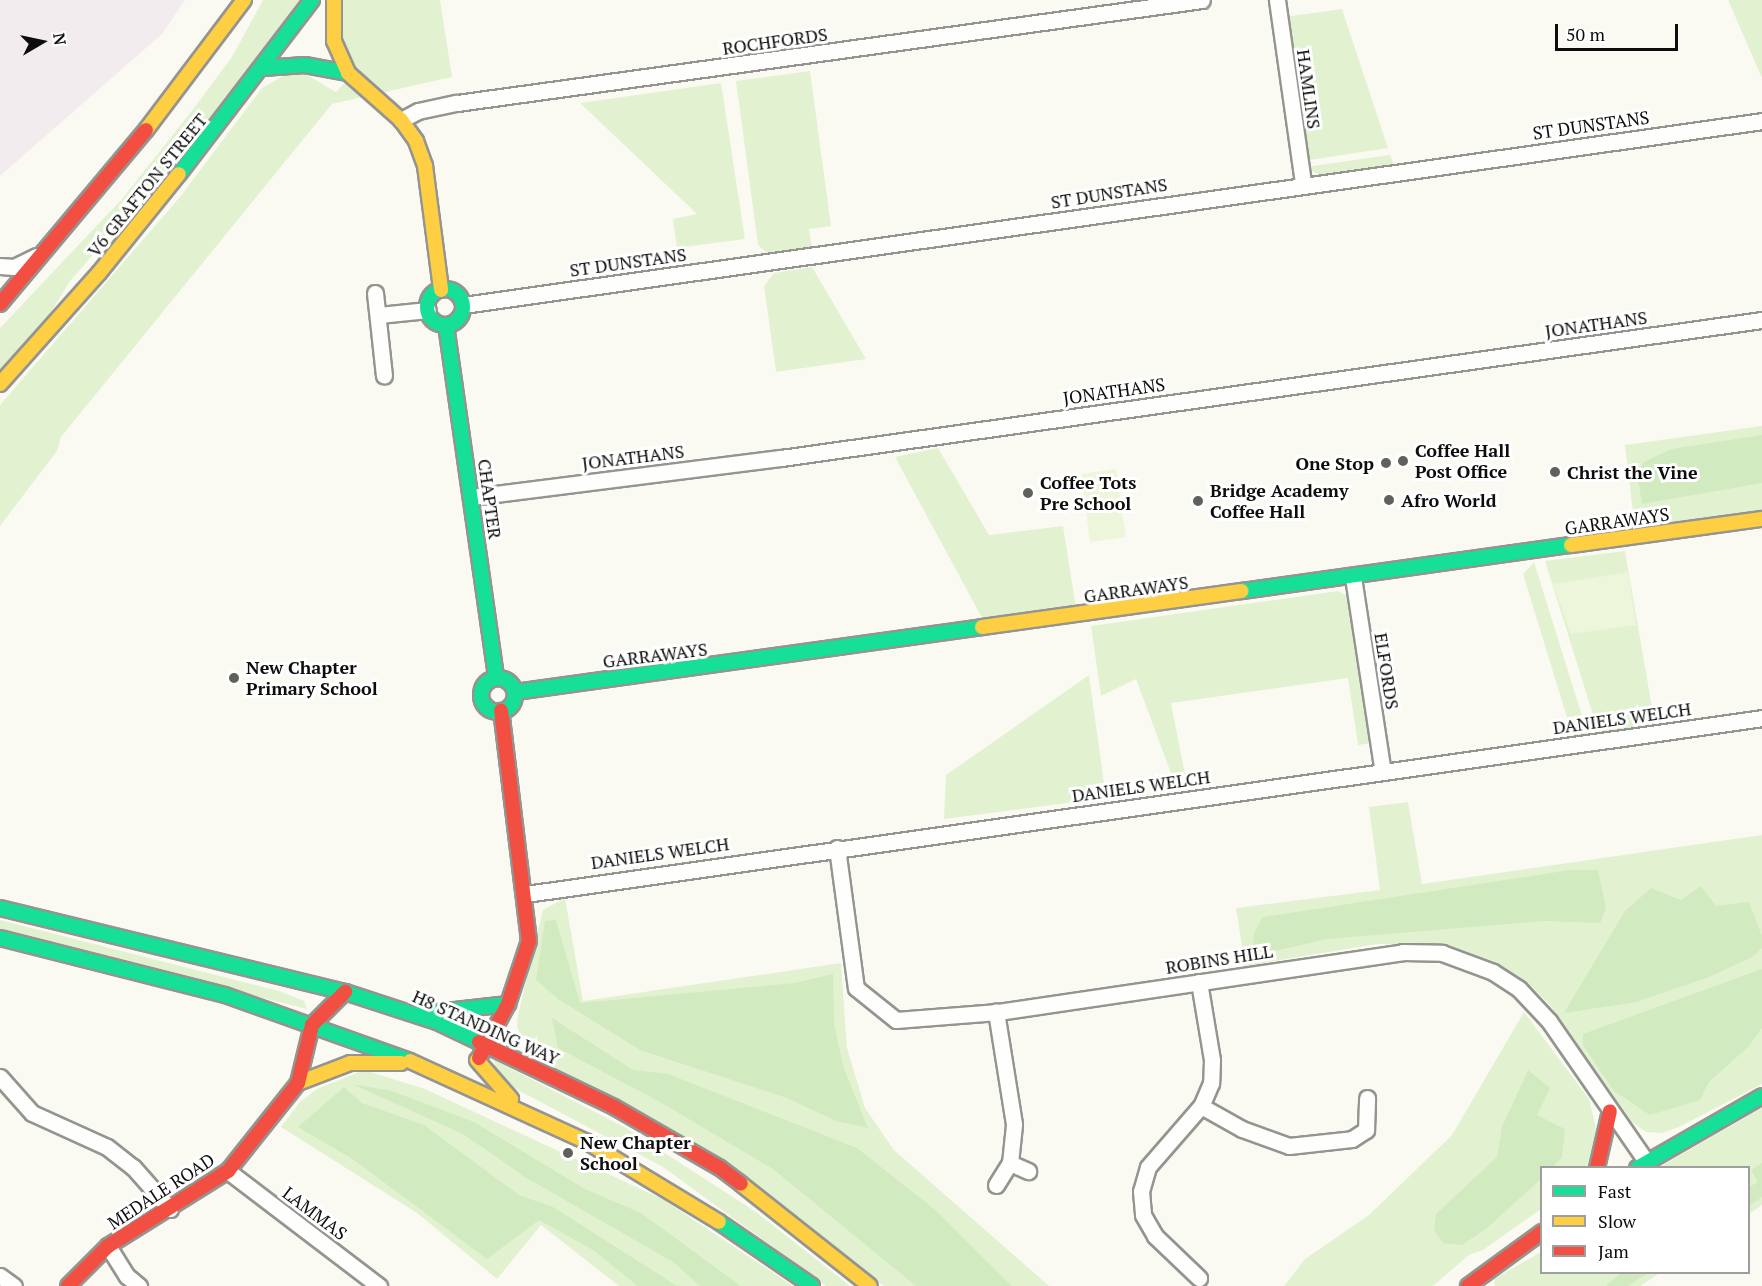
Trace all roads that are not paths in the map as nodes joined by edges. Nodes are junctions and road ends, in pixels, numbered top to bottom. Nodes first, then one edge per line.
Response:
1 (244, 0) edge
2 (312, 0) edge
3 (334, 0) edge
4 (1202, 0) edge
5 (1277, 0) edge
6 (263, 68) junction
7 (348, 73) junction
8 (401, 120) junction
9 (1762, 122) edge
10 (1303, 183) junction
11 (44, 252) junction
12 (0, 266) edge
13 (441, 290) junction
14 (375, 293) dead end
15 (0, 304) edge
16 (463, 304) junction
17 (428, 310) junction
18 (379, 315) junction
19 (1762, 320) edge
20 (446, 325) junction
21 (384, 376) dead end
22 (0, 384) edge
23 (471, 497) junction
24 (1762, 519) edge
25 (1353, 577) junction
26 (496, 678) junction
27 (514, 692) junction
28 (501, 711) junction
29 (1762, 718) edge
30 (1383, 772) junction
31 (837, 848) junction
32 (526, 894) junction
33 (0, 908) edge
34 (0, 938) edge
35 (279, 978) junction
36 (1199, 982) junction
37 (345, 992) junction
38 (508, 1004) junction
39 (325, 1008) junction
40 (996, 1011) junction
41 (439, 1017) junction
42 (312, 1024) junction
43 (488, 1046) junction
44 (477, 1060) junction
45 (421, 1066) junction
46 (0, 1077) edge
47 (451, 1078) junction
48 (298, 1083) junction
49 (1762, 1096) edge
50 (1367, 1098) dead end
51 (1201, 1106) junction
52 (521, 1109) junction
53 (1610, 1111) junction
54 (1010, 1163) junction
55 (1641, 1164) edge
56 (1597, 1166) edge
57 (1028, 1171) dead end
58 (228, 1172) junction
59 (996, 1185) dead end
60 (171, 1209) junction
61 (1540, 1233) edge
62 (108, 1246) junction
63 (0, 1276) edge
64 (1199, 1278) dead end
65 (14, 1286) edge
66 (68, 1286) edge
67 (139, 1286) edge
68 (379, 1286) edge
69 (812, 1286) edge
70 (870, 1286) edge
71 (1468, 1286) edge

1 - 11 main road, V6 GRAFTON STREET
2 - 6 main road, V6 GRAFTON STREET
3 - 7 main road
4 - 8 street, ROCHFORDS
5 - 10 street, HAMLINS
6 - 7 main road
6 - 22 main road, V6 GRAFTON STREET
7 - 8 main road
8 - 13 main road
9 - 10 street, ST DUNSTANS
10 - 16 street, ST DUNSTANS
11 - 12 street
11 - 15 main road, V6 GRAFTON STREET
13 - 16 main road
13 - 17 main road
14 - 18 street
16 - 20 main road
17 - 18 street
17 - 20 main road
18 - 21 street
19 - 23 street, JONATHANS
20 - 23 main road, CHAPTER
23 - 26 main road, CHAPTER
24 - 25 main road, GARRAWAYS
25 - 27 main road, GARRAWAYS
25 - 30 street, ELFORDS
26 - 27 main road
26 - 28 main road
27 - 28 main road
28 - 32 main road
29 - 30 street, DANIELS WELCH
30 - 31 street, DANIELS WELCH
31 - 32 street, DANIELS WELCH
31 - 40 street, ROBINS HILL
32 - 38 main road
33 - 35 main road, H8 STANDING WAY
34 - 42 main road
35 - 37 main road, H8 STANDING WAY
35 - 39 main road
36 - 40 street, ROBINS HILL
36 - 51 street
36 - 53 street, ROBINS HILL
37 - 39 main road
37 - 41 main road, H8 STANDING WAY
38 - 41 main road
38 - 43 main road
39 - 42 main road
40 - 54 street
41 - 43 main road, H8 STANDING WAY
42 - 45 main road
42 - 48 main road, MEDALE ROAD
43 - 44 main road
43 - 70 main road, H8 STANDING WAY
44 - 47 main road
44 - 52 main road
45 - 47 main road
45 - 48 main road
46 - 60 street
47 - 52 main road
48 - 58 main road, MEDALE ROAD
49 - 55 main road
50 - 51 street
51 - 64 street
52 - 69 main road
53 - 55 street, ROBINS HILL
53 - 56 main road
54 - 57 street
54 - 59 street
58 - 60 main road, MEDALE ROAD
58 - 68 street, LAMMAS
60 - 62 main road, MEDALE ROAD
61 - 71 main road
62 - 66 main road, MEDALE ROAD
62 - 67 street
63 - 65 street

